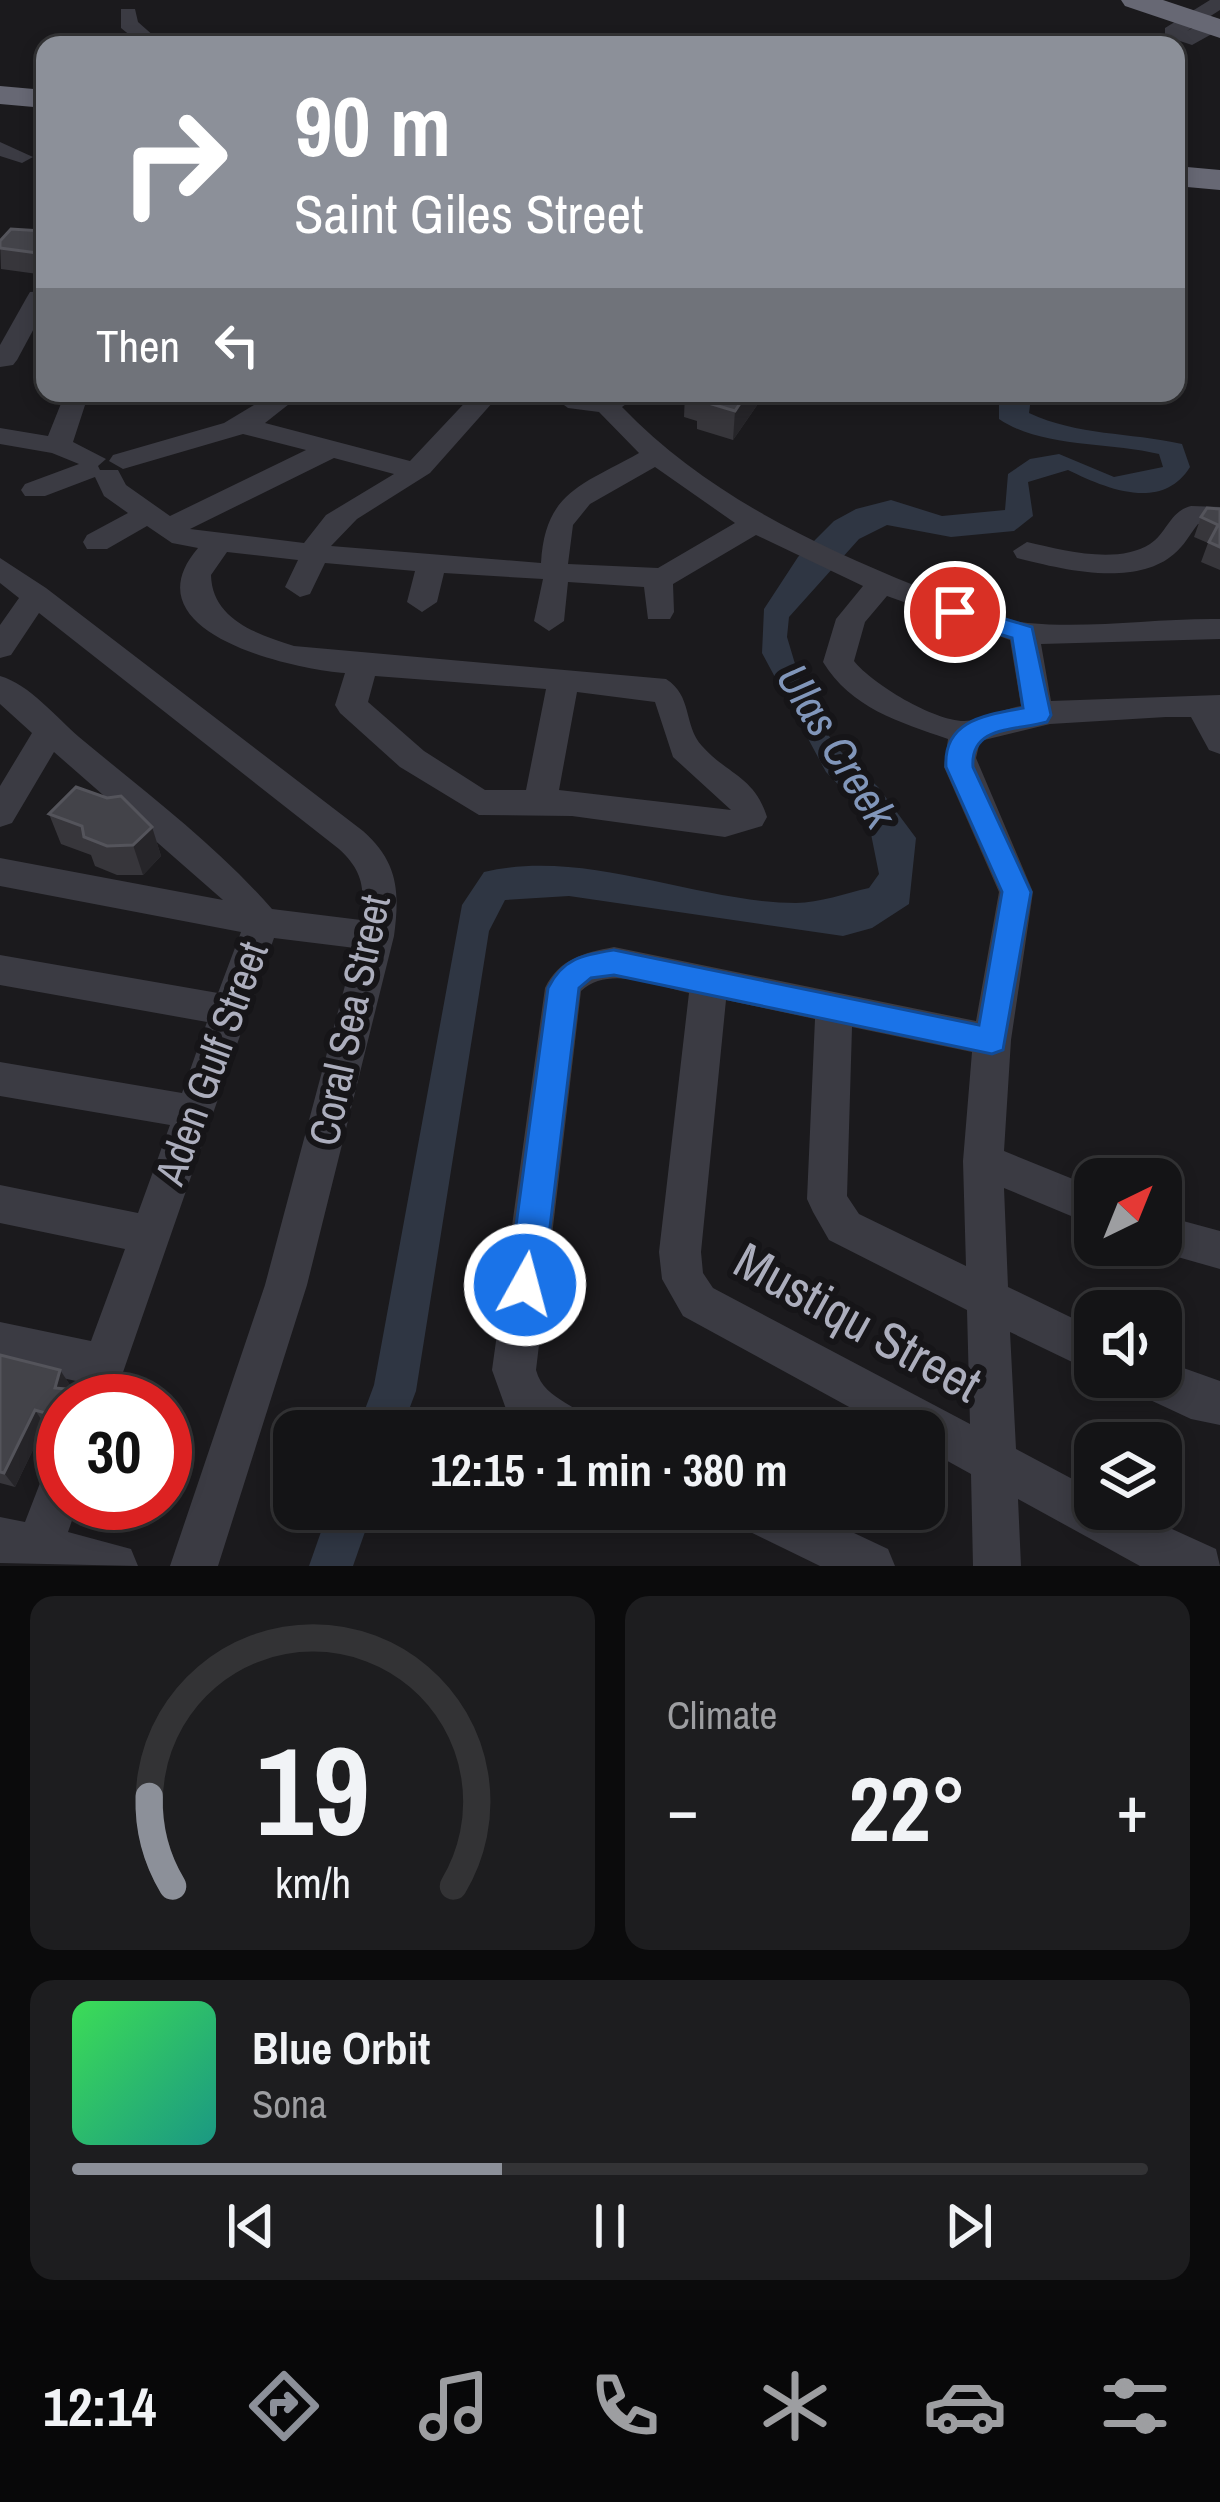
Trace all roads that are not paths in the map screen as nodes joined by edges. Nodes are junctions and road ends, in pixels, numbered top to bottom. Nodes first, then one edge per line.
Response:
1 (1136, 0) edge
2 (128, 14) dead end
3 (1211, 20) edge
4 (143, 36) edge
5 (0, 80) edge
6 (36, 83) edge
7 (0, 95) edge
8 (36, 98) edge
9 (0, 148) edge
10 (22, 158) dead end
11 (1185, 177) edge
12 (1220, 180) edge
13 (22, 329) edge
14 (4, 360) dead end
15 (74, 402) dead end
16 (281, 402) edge
17 (481, 402) edge
18 (619, 402) edge
19 (238, 424) junction
20 (0, 436) edge
21 (58, 446) junction
22 (331, 449) junction
23 (656, 455) junction
24 (102, 467) junction
25 (415, 472) junction
26 (35, 490) dead end
27 (1220, 516) edge
28 (156, 522) junction
29 (754, 523) junction
30 (97, 542) dead end
31 (218, 544) junction
32 (1027, 551) dead end
33 (311, 560) junction
34 (433, 563) junction
35 (0, 568) edge
36 (554, 572) junction
37 (658, 578) junction
38 (882, 583) junction
39 (36, 595) junction
40 (422, 602) dead end
41 (659, 613) dead end
42 (549, 621) dead end
43 (1220, 629) edge
44 (1024, 633) junction
45 (0, 648) edge
46 (363, 665) junction
47 (563, 681) junction
48 (0, 687) edge
49 (1210, 705) edge
50 (1038, 715) junction
51 (51, 729) junction
52 (968, 734) junction
53 (1220, 742) edge
54 (540, 802) junction
55 (0, 814) edge
56 (0, 872) edge
57 (262, 922) junction
58 (376, 936) junction
59 (0, 970) edge
60 (709, 982) junction
61 (834, 1008) junction
62 (230, 1012) junction
63 (992, 1040) junction
64 (0, 1079) edge
65 (194, 1112) junction
66 (983, 1161) junction
67 (1074, 1198) edge
68 (0, 1204) edge
69 (151, 1235) junction
70 (1182, 1240) edge
71 (1220, 1250) edge
72 (988, 1302) junction
73 (0, 1342) edge
74 (1074, 1342) edge
75 (76, 1374) edge
76 (101, 1374) edge
77 (1182, 1393) edge
78 (1220, 1403) edge
79 (533, 1410) edge
80 (994, 1459) junction
81 (796, 1530) edge
82 (20, 1544) edge
83 (114, 1566) edge
84 (194, 1566) edge
85 (871, 1566) edge
86 (998, 1566) edge
87 (1199, 1566) edge

1 - 3 highway
2 - 4 street
5 - 6 highway
7 - 8 highway
9 - 10 street
11 - 12 highway
13 - 14 street
15 - 21 street
16 - 19 street
17 - 25 street
18 - 23 street
19 - 22 street
19 - 24 street
20 - 21 street
21 - 24 street
22 - 25 street
22 - 28 street
23 - 29 street
23 - 36 street
24 - 26 street
24 - 28 street
25 - 33 street
27 - 32 street
28 - 30 street
28 - 31 street
29 - 37 street
29 - 38 street
31 - 33 street
31 - 46 street
33 - 34 street
34 - 36 street
34 - 40 street
35 - 39 street, Coral Sea Street
36 - 37 street
36 - 42 street
37 - 41 street
38 - 44 street
38 - 52 street
39 - 45 street
39 - 58 street, Coral Sea Street
43 - 44 street
44 - 50 street
46 - 47 street
46 - 54 street
47 - 54 street
47 - 54 street
48 - 51 street, Aden Gulf Street
49 - 50 street
49 - 53 street
50 - 52 street
51 - 55 street
51 - 57 street, Aden Gulf Street
52 - 63 street
56 - 57 street
57 - 58 street
57 - 62 street, Aden Gulf Street
58 - 84 street, Coral Sea Street
59 - 62 street
60 - 61 street
60 - 79 street
60 - 80 street, Mustiqu Street
61 - 63 street
61 - 72 street
62 - 65 street, Aden Gulf Street
63 - 66 street
64 - 65 street
65 - 69 street, Aden Gulf Street
66 - 67 street
66 - 72 street
68 - 69 street
69 - 76 street, Aden Gulf Street
70 - 71 street
72 - 74 street
72 - 80 street
73 - 75 street
77 - 78 street
80 - 86 street
80 - 87 street, Mustiqu Street
81 - 85 street
82 - 83 street

